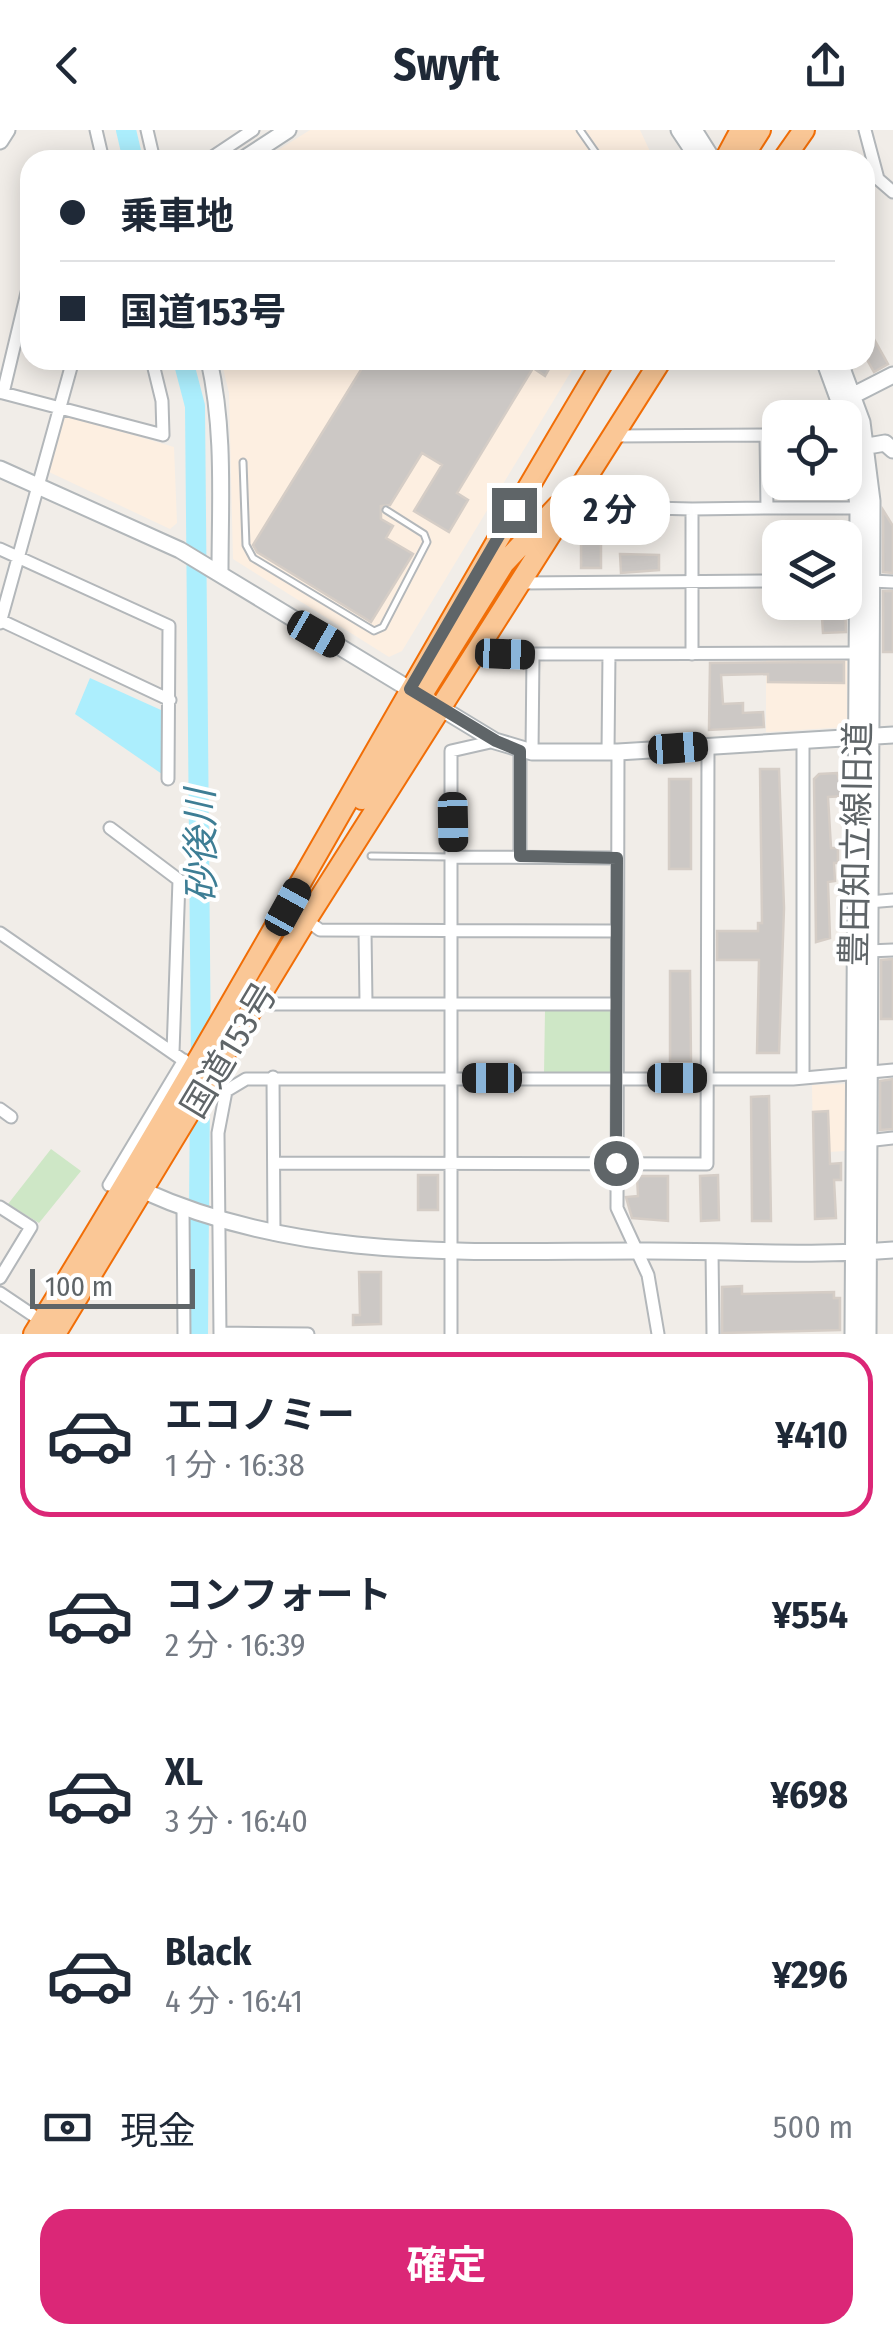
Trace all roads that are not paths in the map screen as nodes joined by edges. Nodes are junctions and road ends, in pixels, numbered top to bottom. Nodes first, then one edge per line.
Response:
1 (7, 130) edge
2 (254, 130) edge
3 (288, 130) edge
4 (0, 141) edge
5 (223, 150) edge
6 (257, 150) edge
7 (875, 168) edge
8 (893, 192) edge
9 (20, 317) edge
10 (70, 370) edge
11 (154, 370) edge
12 (212, 370) edge
13 (598, 370) edge
14 (605, 370) edge
15 (655, 370) edge
16 (830, 370) edge
17 (841, 370) edge
18 (893, 375) edge
19 (847, 398) junction
20 (60, 409) junction
21 (568, 419) junction
22 (615, 436) junction
23 (762, 436) edge
24 (868, 446) junction
25 (893, 450) edge
26 (243, 462) dead end
27 (0, 469) edge
28 (39, 484) junction
29 (584, 486) junction
30 (767, 500) edge
31 (857, 500) edge
32 (570, 506) junction
33 (692, 508) junction
34 (767, 508) junction
35 (858, 508) junction
36 (386, 510) dead end
37 (858, 520) edge
38 (862, 527) edge
39 (0, 549) edge
40 (19, 554) junction
41 (220, 573) junction
42 (693, 580) junction
43 (762, 580) edge
44 (862, 581) edge
45 (522, 582) junction
46 (893, 582) edge
47 (857, 620) edge
48 (860, 620) edge
49 (1, 622) edge
50 (477, 652) junction
51 (857, 653) junction
52 (533, 654) junction
53 (610, 654) junction
54 (692, 654) junction
55 (424, 698) junction
56 (170, 700) junction
57 (893, 735) edge
58 (864, 736) junction
59 (496, 741) junction
60 (803, 741) junction
61 (708, 746) junction
62 (526, 751) junction
63 (613, 752) junction
64 (168, 778) dead end
65 (110, 828) dead end
66 (371, 856) dead end
67 (520, 856) junction
68 (454, 857) junction
69 (617, 858) junction
70 (893, 900) edge
71 (868, 902) junction
72 (306, 920) junction
73 (452, 930) junction
74 (365, 931) junction
75 (617, 931) junction
76 (0, 933) edge
77 (893, 950) edge
78 (868, 952) junction
79 (366, 1003) junction
80 (452, 1003) junction
81 (273, 1004) dead end
82 (616, 1004) junction
83 (198, 1070) junction
84 (893, 1070) edge
85 (860, 1074) junction
86 (273, 1077) junction
87 (452, 1078) junction
88 (616, 1078) junction
89 (804, 1078) junction
90 (707, 1079) junction
91 (893, 1138) edge
92 (866, 1141) junction
93 (274, 1163) junction
94 (616, 1163) junction
95 (452, 1165) junction
96 (109, 1185) dead end
97 (144, 1191) junction
98 (0, 1207) edge
99 (183, 1209) junction
100 (14, 1216) junction
101 (0, 1220) edge
102 (218, 1221) junction
103 (274, 1234) junction
104 (638, 1250) junction
105 (893, 1250) edge
106 (712, 1251) junction
107 (453, 1252) junction
108 (861, 1252) junction
109 (0, 1278) edge
110 (0, 1293) edge
111 (50, 1331) edge
112 (184, 1334) edge
113 (220, 1334) edge
114 (308, 1334) edge
115 (451, 1334) edge
116 (658, 1334) edge
117 (713, 1334) edge
118 (854, 1334) edge
119 (868, 1334) edge

1 - 4 street
2 - 5 street
3 - 6 street
7 - 8 street
9 - 20 street
10 - 20 street
11 - 20 street
12 - 41 street
13 - 21 highway, 国道153号
14 - 21 highway
15 - 22 highway, 国道153号
16 - 19 street, 豊田知立線旧道
17 - 19 street, 豊田知立線旧道
18 - 19 street
19 - 24 street, 豊田知立線旧道
20 - 28 street
21 - 55 highway, 国道153号
22 - 23 street
22 - 29 highway, 国道153号
24 - 25 street
24 - 38 street, 豊田知立線旧道
26 - 36 lane
27 - 28 street
28 - 40 street
28 - 41 street
29 - 32 highway, 国道153号
29 - 55 highway
30 - 34 street
31 - 35 street, 豊田知立線旧道
32 - 33 street
32 - 45 highway, 国道153号
33 - 34 street
33 - 42 street
34 - 35 street
35 - 37 street, 豊田知立線旧道
39 - 40 street
40 - 49 street
40 - 56 street
41 - 55 street
42 - 43 street
42 - 45 street
42 - 54 street
44 - 46 street
45 - 50 highway, 国道153号
47 - 51 street, 豊田知立線旧道
48 - 58 street, 豊田知立線旧道
49 - 56 street
50 - 52 street
50 - 55 highway, 国道153号
51 - 54 street
51 - 58 street, 豊田知立線旧道
52 - 53 street
52 - 62 street
53 - 54 street
53 - 63 street
55 - 59 street
55 - 72 highway, 国道153号
55 - 83 highway, 国道153号
56 - 64 street
57 - 58 street
58 - 60 street
58 - 71 street, 豊田知立線旧道
58 - 85 street, 豊田知立線旧道
59 - 62 street
59 - 68 street
60 - 61 street
60 - 89 street
61 - 63 street
61 - 90 street
62 - 63 street
62 - 67 street
63 - 69 street
65 - 83 street
66 - 68 lane
67 - 68 street
67 - 69 street
68 - 73 street
69 - 75 street
70 - 71 street
71 - 78 street, 豊田知立線旧道
72 - 74 street
72 - 83 highway, 国道153号
73 - 74 street
73 - 75 street
73 - 80 street
74 - 79 street
75 - 82 street
76 - 83 street
77 - 78 street
78 - 85 street, 豊田知立線旧道
79 - 80 street
79 - 81 street
80 - 82 street
80 - 87 street
82 - 88 street
83 - 86 street
83 - 96 street
83 - 97 highway, 国道153号
83 - 102 street
83 - 111 highway, 国道153号
84 - 85 street
85 - 89 street
85 - 92 street, 豊田知立線旧道
85 - 108 street, 豊田知立線旧道
86 - 87 street
86 - 93 street
87 - 88 street
87 - 95 street
88 - 90 street
88 - 94 street
89 - 90 street
90 - 94 street
91 - 92 street
92 - 108 street, 豊田知立線旧道
93 - 95 street
93 - 103 street
94 - 95 street
94 - 104 street
95 - 107 street
97 - 99 street
97 - 111 highway, 国道153号
98 - 100 street
99 - 102 street
99 - 112 street
100 - 101 street
100 - 109 street
102 - 103 street
102 - 113 street
103 - 107 street
104 - 106 street
104 - 107 street
104 - 116 street
105 - 108 street
106 - 108 street
106 - 117 street
107 - 115 street
108 - 118 street, 豊田知立線旧道
108 - 119 street, 豊田知立線旧道
110 - 111 street
113 - 114 street

